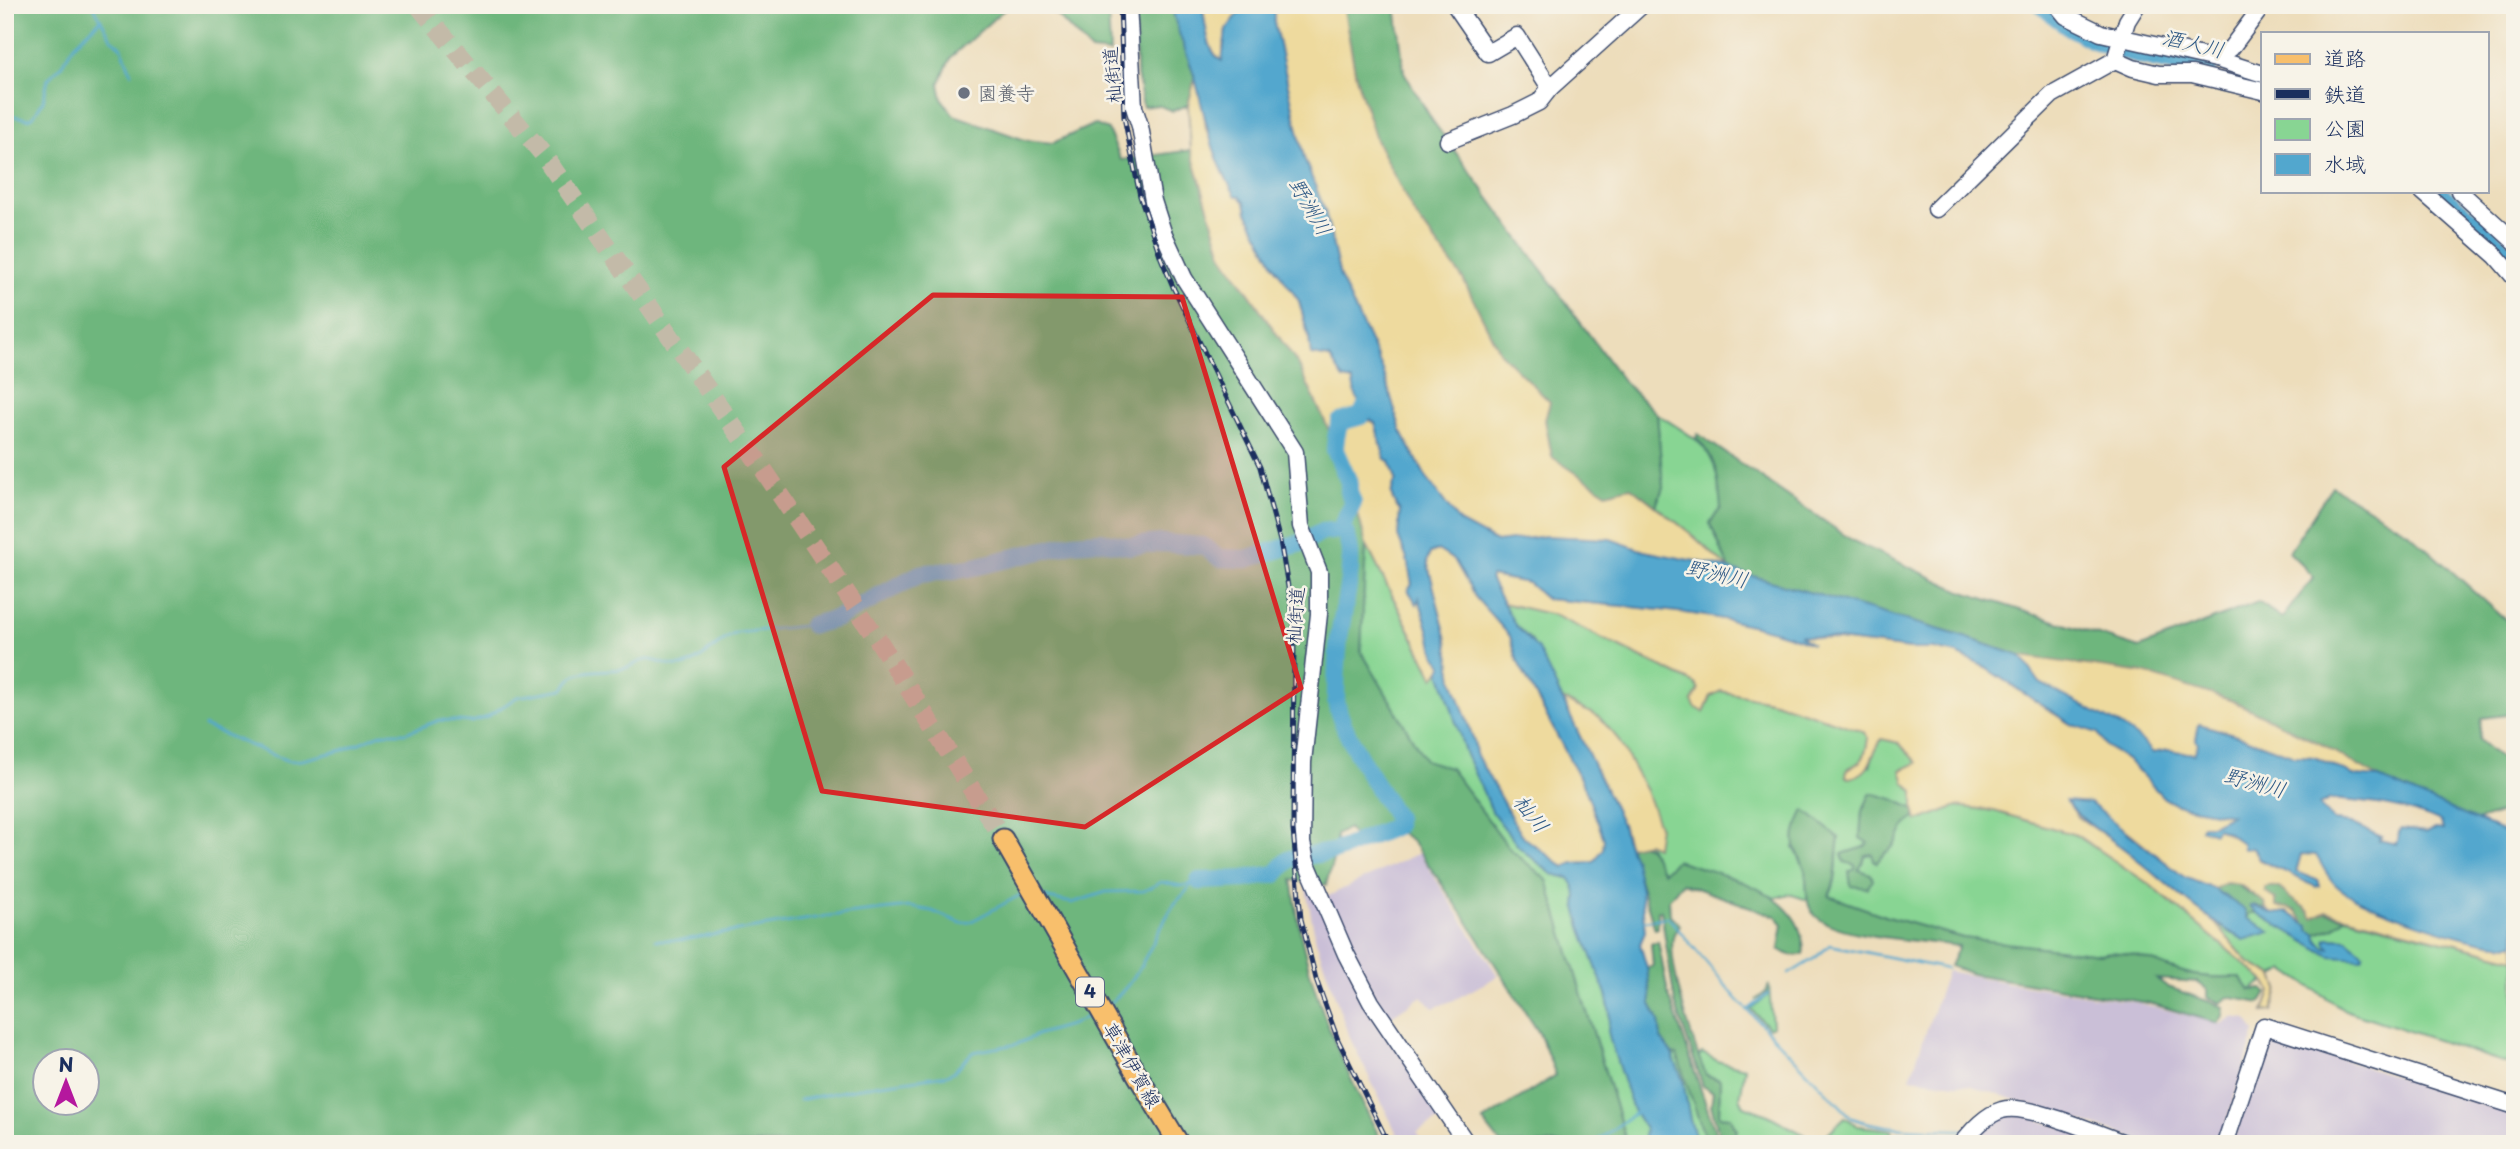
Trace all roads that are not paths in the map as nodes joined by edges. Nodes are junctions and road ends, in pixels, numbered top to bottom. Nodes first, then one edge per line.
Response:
1 (1128, 5) edge
2 (1455, 5) edge
3 (1642, 5) edge
4 (2057, 5) edge
5 (2137, 5) edge
6 (2263, 5) edge
7 (2123, 37) junction
8 (2216, 59) junction
9 (2115, 60) junction
10 (2261, 73) edge
11 (1550, 88) junction
12 (2261, 91) edge
13 (1448, 141) dead end
14 (2423, 192) edge
15 (2460, 192) edge
16 (1936, 209) dead end
17 (2515, 242) edge
18 (2515, 278) edge
19 (1003, 839) tunnel mouth
20 (2515, 1106) edge
21 (1180, 1144) edge
22 (1467, 1144) edge
23 (1961, 1144) edge
24 (2127, 1144) edge
25 (2225, 1144) edge

1 - 22 street, 杣街道
2 - 11 street
3 - 11 street
4 - 7 street
5 - 7 street
6 - 8 street
7 - 8 street
7 - 9 street
8 - 10 street
9 - 12 street
9 - 16 street
11 - 13 street
14 - 18 street
15 - 17 street
19 - 21 main road, 草津伊賀線 / 4
20 - 25 street
23 - 24 street

